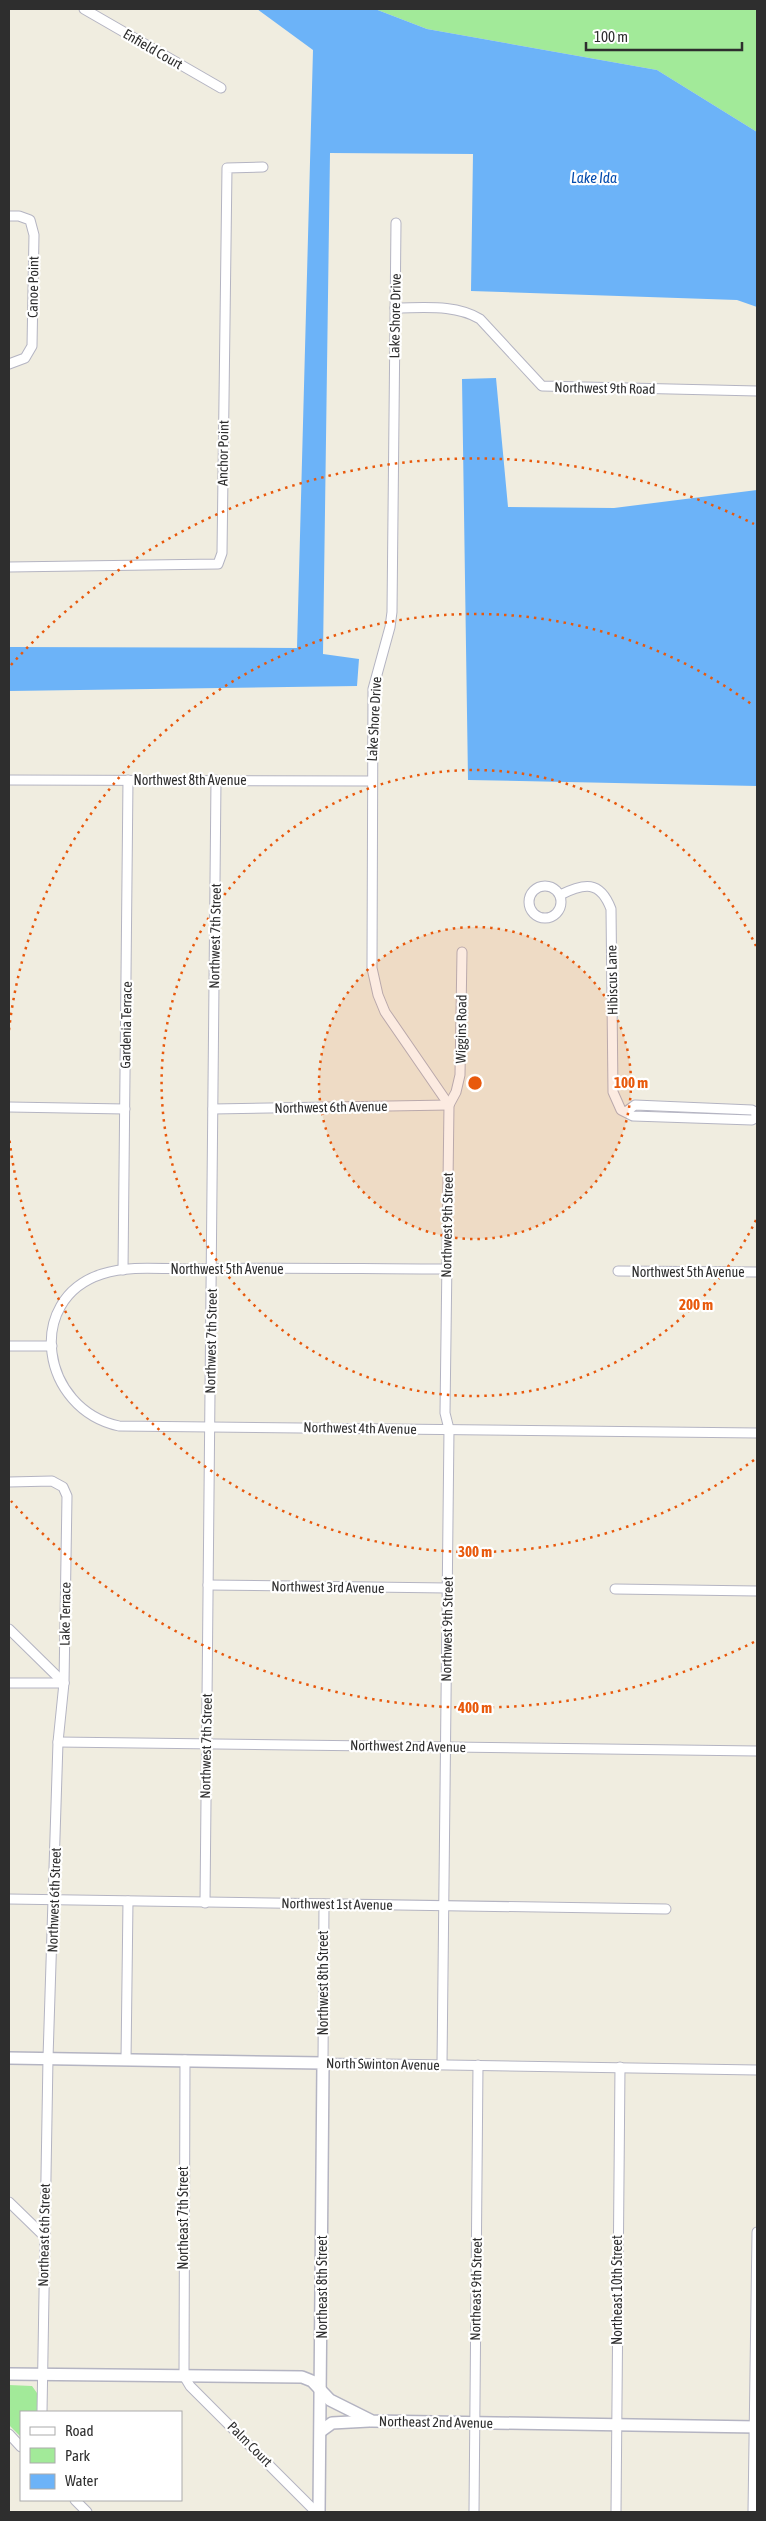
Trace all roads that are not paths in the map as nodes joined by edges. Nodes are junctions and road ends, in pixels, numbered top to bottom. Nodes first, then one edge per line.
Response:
1 (84, 9) edge
2 (222, 88) dead end
3 (262, 167) dead end
4 (9, 216) edge
5 (396, 223) dead end
6 (395, 308) junction
7 (9, 364) edge
8 (757, 391) edge
9 (9, 566) edge
10 (9, 780) edge
11 (128, 780) junction
12 (216, 780) junction
13 (372, 781) junction
14 (560, 895) dead end
15 (462, 952) dead end
16 (449, 1105) junction
17 (9, 1108) edge
18 (125, 1109) junction
19 (213, 1109) junction
20 (627, 1111) junction
21 (757, 1113) edge
22 (757, 1117) edge
23 (211, 1268) junction
24 (123, 1270) junction
25 (446, 1270) junction
26 (618, 1271) dead end
27 (757, 1272) edge
28 (9, 1346) edge
29 (52, 1346) junction
30 (210, 1427) junction
31 (449, 1429) junction
32 (757, 1433) edge
33 (9, 1482) edge
34 (208, 1585) junction
35 (447, 1588) junction
36 (615, 1589) dead end
37 (757, 1591) edge
38 (9, 1629) edge
39 (9, 1683) edge
40 (64, 1684) junction
41 (58, 1742) junction
42 (206, 1744) junction
43 (446, 1747) junction
44 (757, 1751) edge
45 (9, 1900) edge
46 (55, 1900) junction
47 (128, 1901) junction
48 (205, 1902) junction
49 (324, 1904) junction
50 (444, 1906) junction
51 (666, 1908) dead end
52 (9, 2058) edge
53 (48, 2058) junction
54 (126, 2060) junction
55 (185, 2060) junction
56 (323, 2063) junction
57 (442, 2064) junction
58 (478, 2065) junction
59 (620, 2067) junction
60 (757, 2070) edge
61 (9, 2202) edge
62 (757, 2232) edge
63 (44, 2236) junction
64 (9, 2374) edge
65 (41, 2374) junction
66 (184, 2376) junction
67 (322, 2394) junction
68 (42, 2411) edge
69 (372, 2421) junction
70 (474, 2423) junction
71 (616, 2425) junction
72 (756, 2427) edge
73 (321, 2431) junction
74 (9, 2434) edge
75 (20, 2446) edge
76 (76, 2501) edge
77 (87, 2512) edge
78 (318, 2512) edge
79 (474, 2512) edge
80 (616, 2512) edge
81 (754, 2512) edge

1 - 2 street, Enfield Court
3 - 9 street, Anchor Point
4 - 7 street, Canoe Point
5 - 6 street, Lake Shore Drive
6 - 8 street, Northwest 9th Road
6 - 13 street, Lake Shore Drive
10 - 11 street, Northwest 8th Avenue
11 - 12 street, Northwest 8th Avenue
11 - 18 street, Gardenia Terrace
12 - 13 street, Northwest 8th Avenue
12 - 19 street, Northwest 7th Street
13 - 16 street, Lake Shore Drive
14 - 20 street, Hibiscus Lane
15 - 16 street, Wiggins Road
16 - 19 street, Northwest 6th Avenue
16 - 25 street, Northwest 9th Street
17 - 18 street
18 - 24 street, Gardenia Terrace
19 - 23 street, Northwest 7th Street
20 - 21 street
20 - 22 street
23 - 24 street, Northwest 5th Avenue
23 - 25 street, Northwest 5th Avenue
23 - 30 street, Northwest 7th Street
24 - 29 street, Northwest 5th Avenue
25 - 31 street, Northwest 9th Street
26 - 27 street, Northwest 5th Avenue
28 - 29 street
29 - 30 street, Northwest 4th Avenue
30 - 31 street, Northwest 4th Avenue
30 - 34 street, Northwest 7th Street
31 - 32 street, Northwest 4th Avenue
31 - 35 street, Northwest 9th Street
33 - 40 street, Lake Terrace
34 - 35 street, Northwest 3rd Avenue
34 - 42 street, Northwest 7th Street
35 - 43 street, Northwest 9th Street
36 - 37 street
38 - 40 street
39 - 40 street
40 - 41 street, Lake Terrace
41 - 42 street, Northwest 2nd Avenue
41 - 46 street, Northwest 6th Street
42 - 43 street, Northwest 2nd Avenue
42 - 48 street, Northwest 7th Street
43 - 44 street, Northwest 2nd Avenue
43 - 50 street, Northwest 9th Street
45 - 46 street, Northwest 1st Avenue
46 - 47 street, Northwest 1st Avenue
46 - 53 street, Northwest 6th Street
47 - 48 street, Northwest 1st Avenue
47 - 54 street
48 - 49 street, Northwest 1st Avenue
49 - 50 street, Northwest 1st Avenue
49 - 56 street, Northwest 8th Street
50 - 51 street, Northwest 1st Avenue
50 - 57 street, Northwest 9th Street
52 - 53 street, North Swinton Avenue
53 - 54 street, North Swinton Avenue
53 - 63 street, Northeast 6th Street
54 - 55 street, North Swinton Avenue
55 - 56 street, North Swinton Avenue
55 - 66 street, Northeast 7th Street
56 - 57 street, North Swinton Avenue
56 - 67 street, Northeast 8th Street
57 - 58 street, North Swinton Avenue
58 - 59 street, North Swinton Avenue
58 - 70 street, Northeast 9th Street
59 - 60 street, North Swinton Avenue
59 - 71 street, Northeast 10th Street
61 - 63 street
62 - 72 street
63 - 65 street, Northeast 6th Street
64 - 65 street, Northeast 2nd Avenue
65 - 66 street, Northeast 2nd Avenue
65 - 68 street, Northeast 6th Street
66 - 67 street, Northeast 2nd Avenue
66 - 78 street, Palm Court
67 - 69 street, Northeast 2nd Avenue
67 - 73 street, Northeast 8th Street
69 - 70 street, Northeast 2nd Avenue
69 - 73 street
70 - 71 street, Northeast 2nd Avenue
70 - 79 street, Northeast 9th Street
71 - 72 street, Northeast 2nd Avenue
71 - 80 street, Northeast 10th Street
72 - 81 street
73 - 78 street, Northeast 8th Street
74 - 75 street
76 - 77 street

